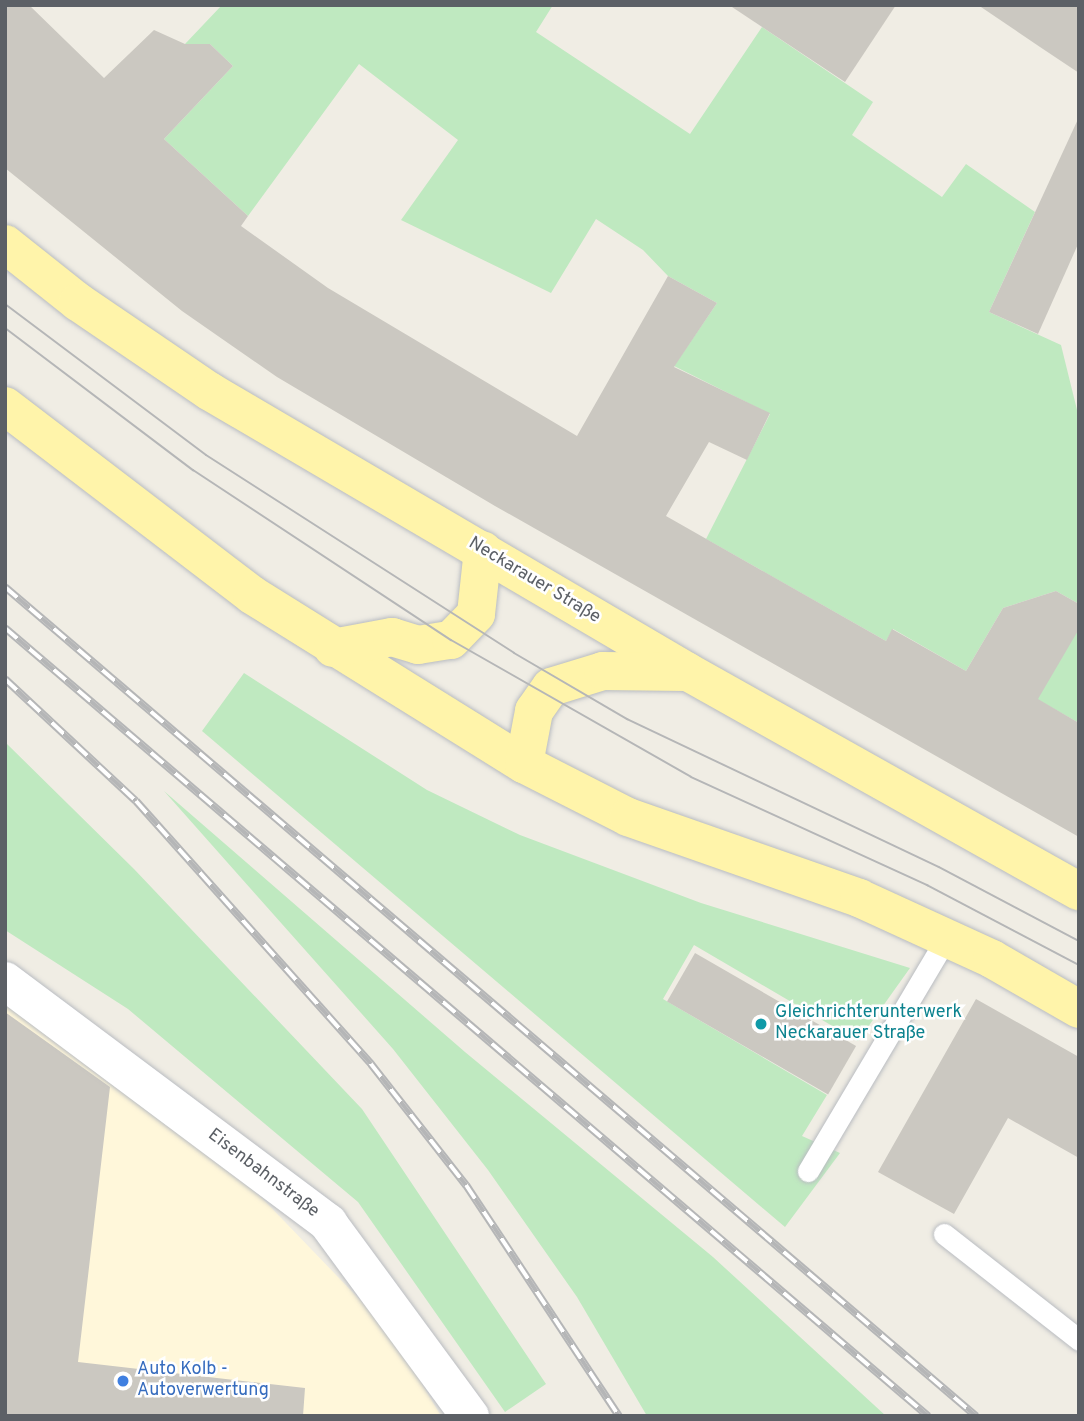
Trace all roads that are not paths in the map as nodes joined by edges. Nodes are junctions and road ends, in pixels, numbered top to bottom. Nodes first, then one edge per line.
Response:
1 (5, 244) edge
2 (5, 406) edge
3 (483, 550) junction
4 (333, 648) junction
5 (688, 672) junction
6 (524, 764) junction
7 (1079, 891) edge
8 (946, 939) junction
9 (5, 981) edge
10 (1079, 1009) edge
11 (808, 1171) dead end
12 (944, 1234) dead end
13 (1079, 1339) edge
14 (470, 1416) edge

1 - 3 main road, Neckarauer Straße
2 - 4 main road
3 - 4 main road
3 - 5 main road, Neckarauer Straße
4 - 6 main road
5 - 6 main road
5 - 7 main road, Neckarauer Straße
6 - 8 main road
8 - 10 main road
8 - 11 lane
9 - 14 street, Eisenbahnstraße
12 - 13 lane

